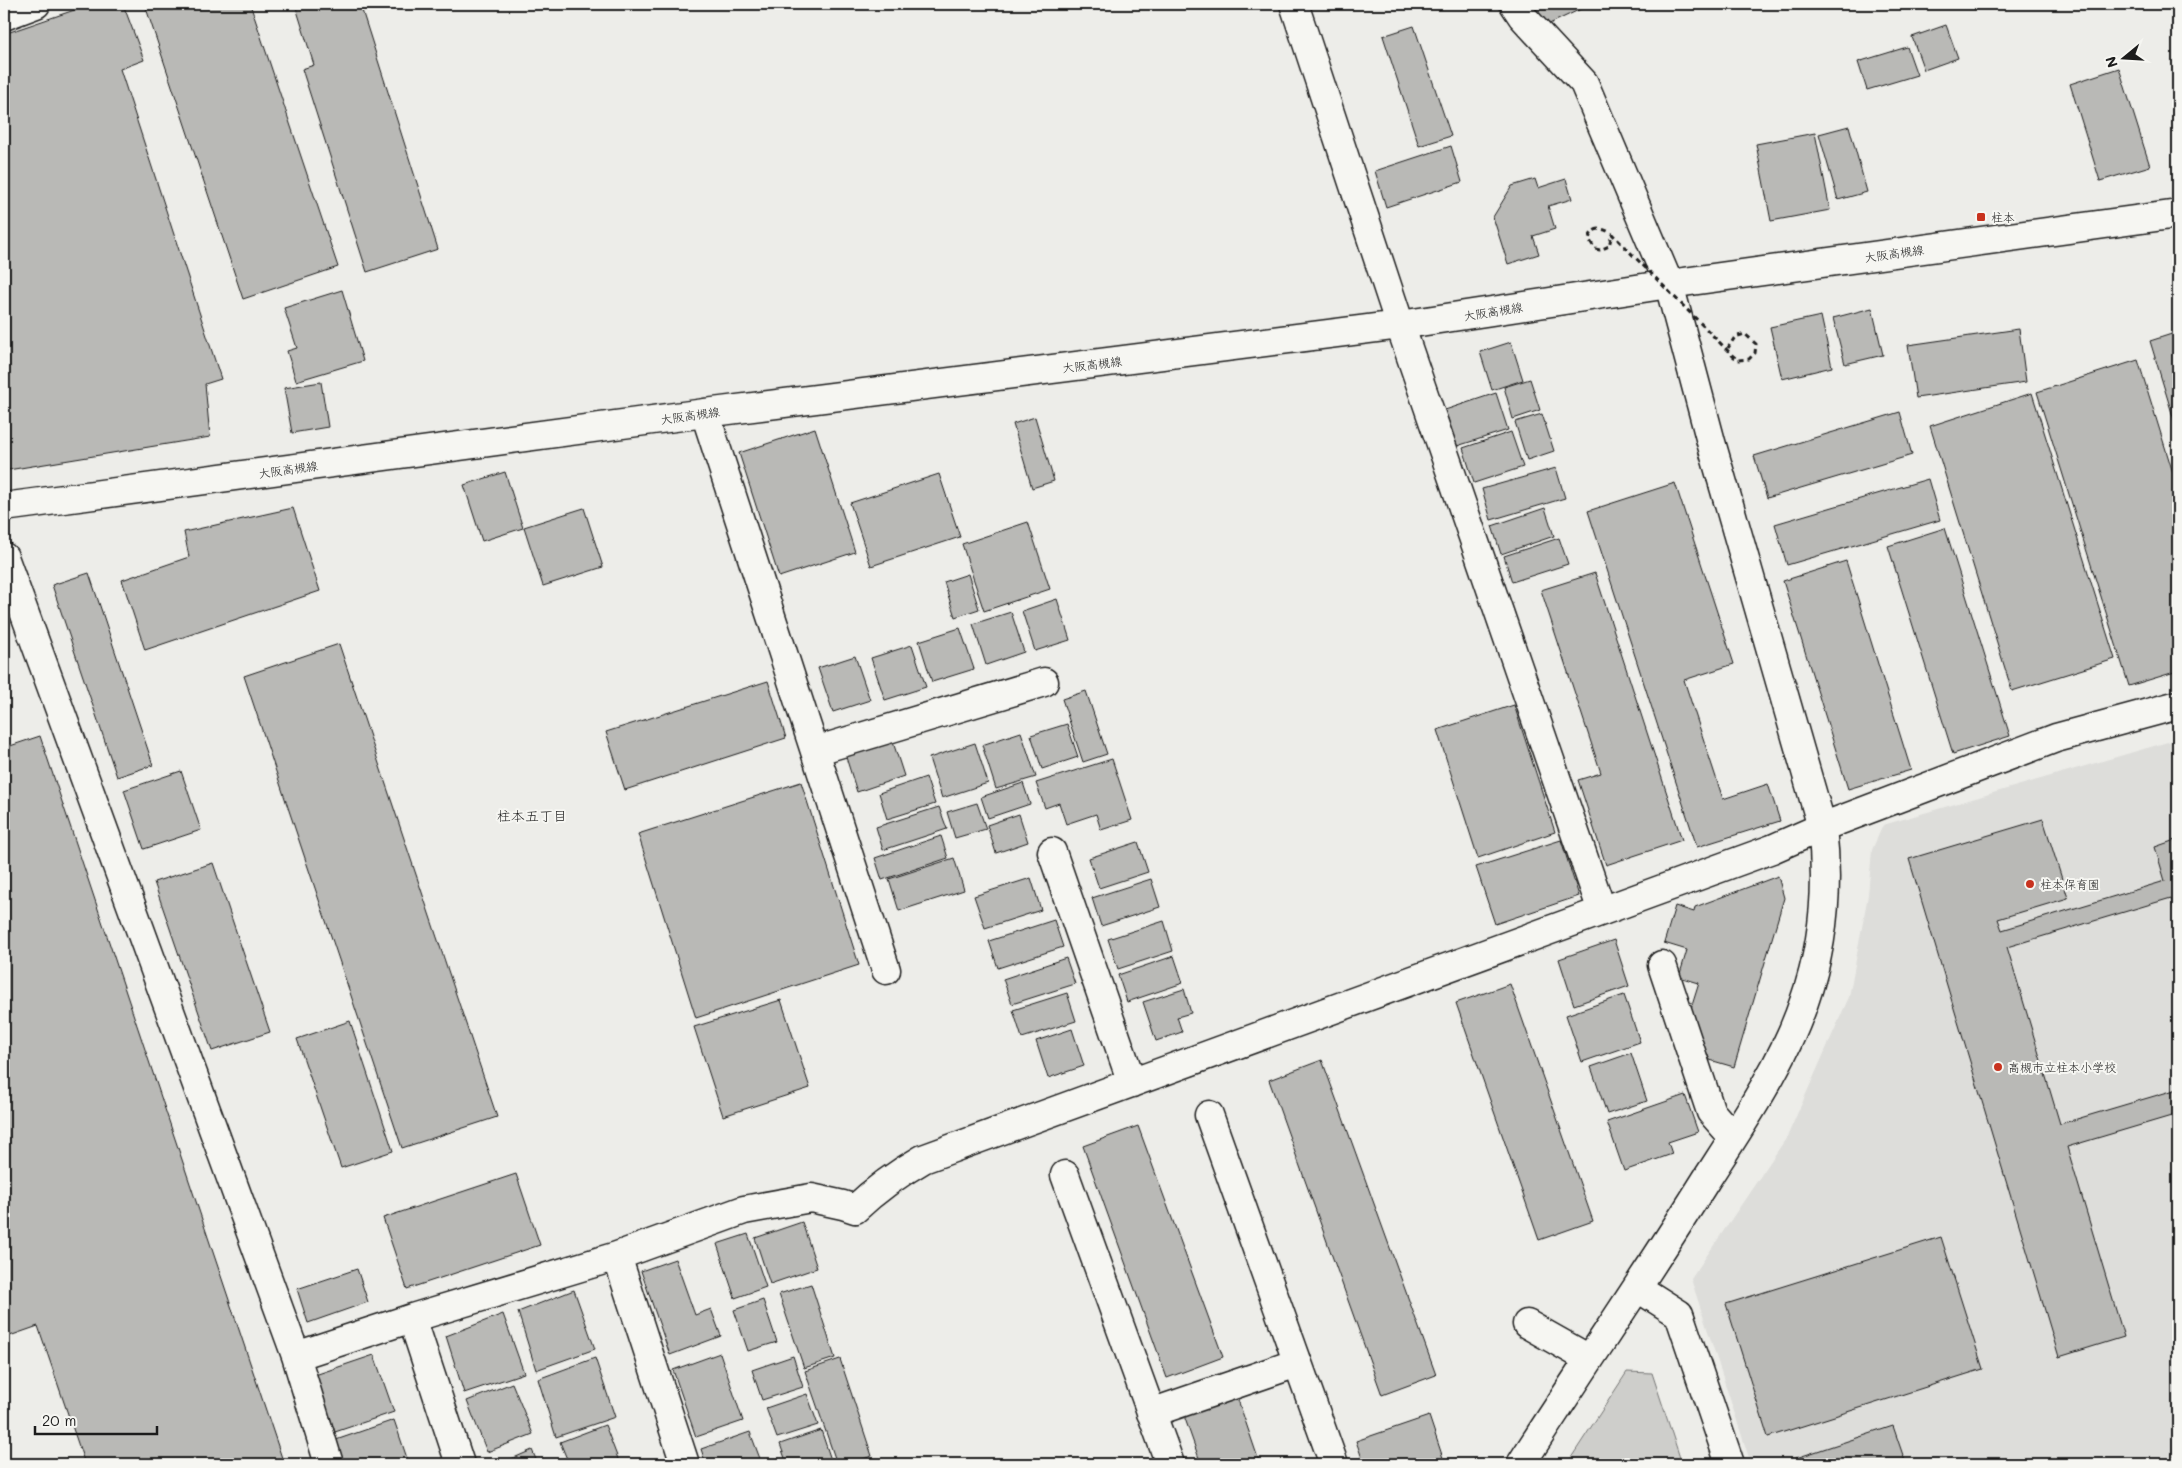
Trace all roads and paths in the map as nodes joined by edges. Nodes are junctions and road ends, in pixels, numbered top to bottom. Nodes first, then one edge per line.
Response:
1 (36, 4) edge
2 (1294, 4) edge
3 (1514, 4) edge
4 (4, 16) edge
5 (2178, 214) edge
6 (1611, 238) dead end
7 (1669, 284) junction
8 (1400, 326) junction
9 (1728, 348) dead end
10 (705, 413) junction
11 (4, 507) edge
12 (4, 557) edge
13 (1044, 682) dead end
14 (2178, 705) edge
15 (815, 751) junction
16 (1822, 827) junction
17 (1052, 852) dead end
18 (1602, 911) junction
19 (1662, 965) dead end
20 (886, 970) dead end
21 (1132, 1083) junction
22 (1209, 1115) dead end
23 (1733, 1137) junction
24 (1065, 1175) dead end
25 (617, 1256) junction
26 (1638, 1288) junction
27 (412, 1318) junction
28 (1527, 1324) dead end
29 (296, 1356) junction
30 (1589, 1359) junction
31 (1297, 1363) junction
32 (1151, 1413) junction
33 (329, 1464) edge
34 (460, 1464) edge
35 (685, 1464) edge
36 (1170, 1464) edge
37 (1334, 1464) edge
38 (1521, 1464) edge
39 (1730, 1464) edge

1 - 4 street
2 - 8 street
3 - 7 street
5 - 7 street, 大阪高槻線
6 - 9 path, bridge
7 - 8 street, 大阪高槻線
7 - 16 street
8 - 10 street, 大阪高槻線
8 - 18 street
10 - 11 street, 大阪高槻線
10 - 15 street
12 - 29 street
13 - 15 street
14 - 16 street
15 - 20 street
16 - 18 street
16 - 23 street
17 - 21 street
18 - 21 street
19 - 23 street
21 - 25 street
22 - 31 street
23 - 26 street
24 - 32 street
25 - 27 street
25 - 35 street
26 - 30 street
26 - 39 street
27 - 29 street
27 - 34 street
28 - 30 street
29 - 33 street
30 - 38 street
31 - 32 street
31 - 37 street
32 - 36 street

